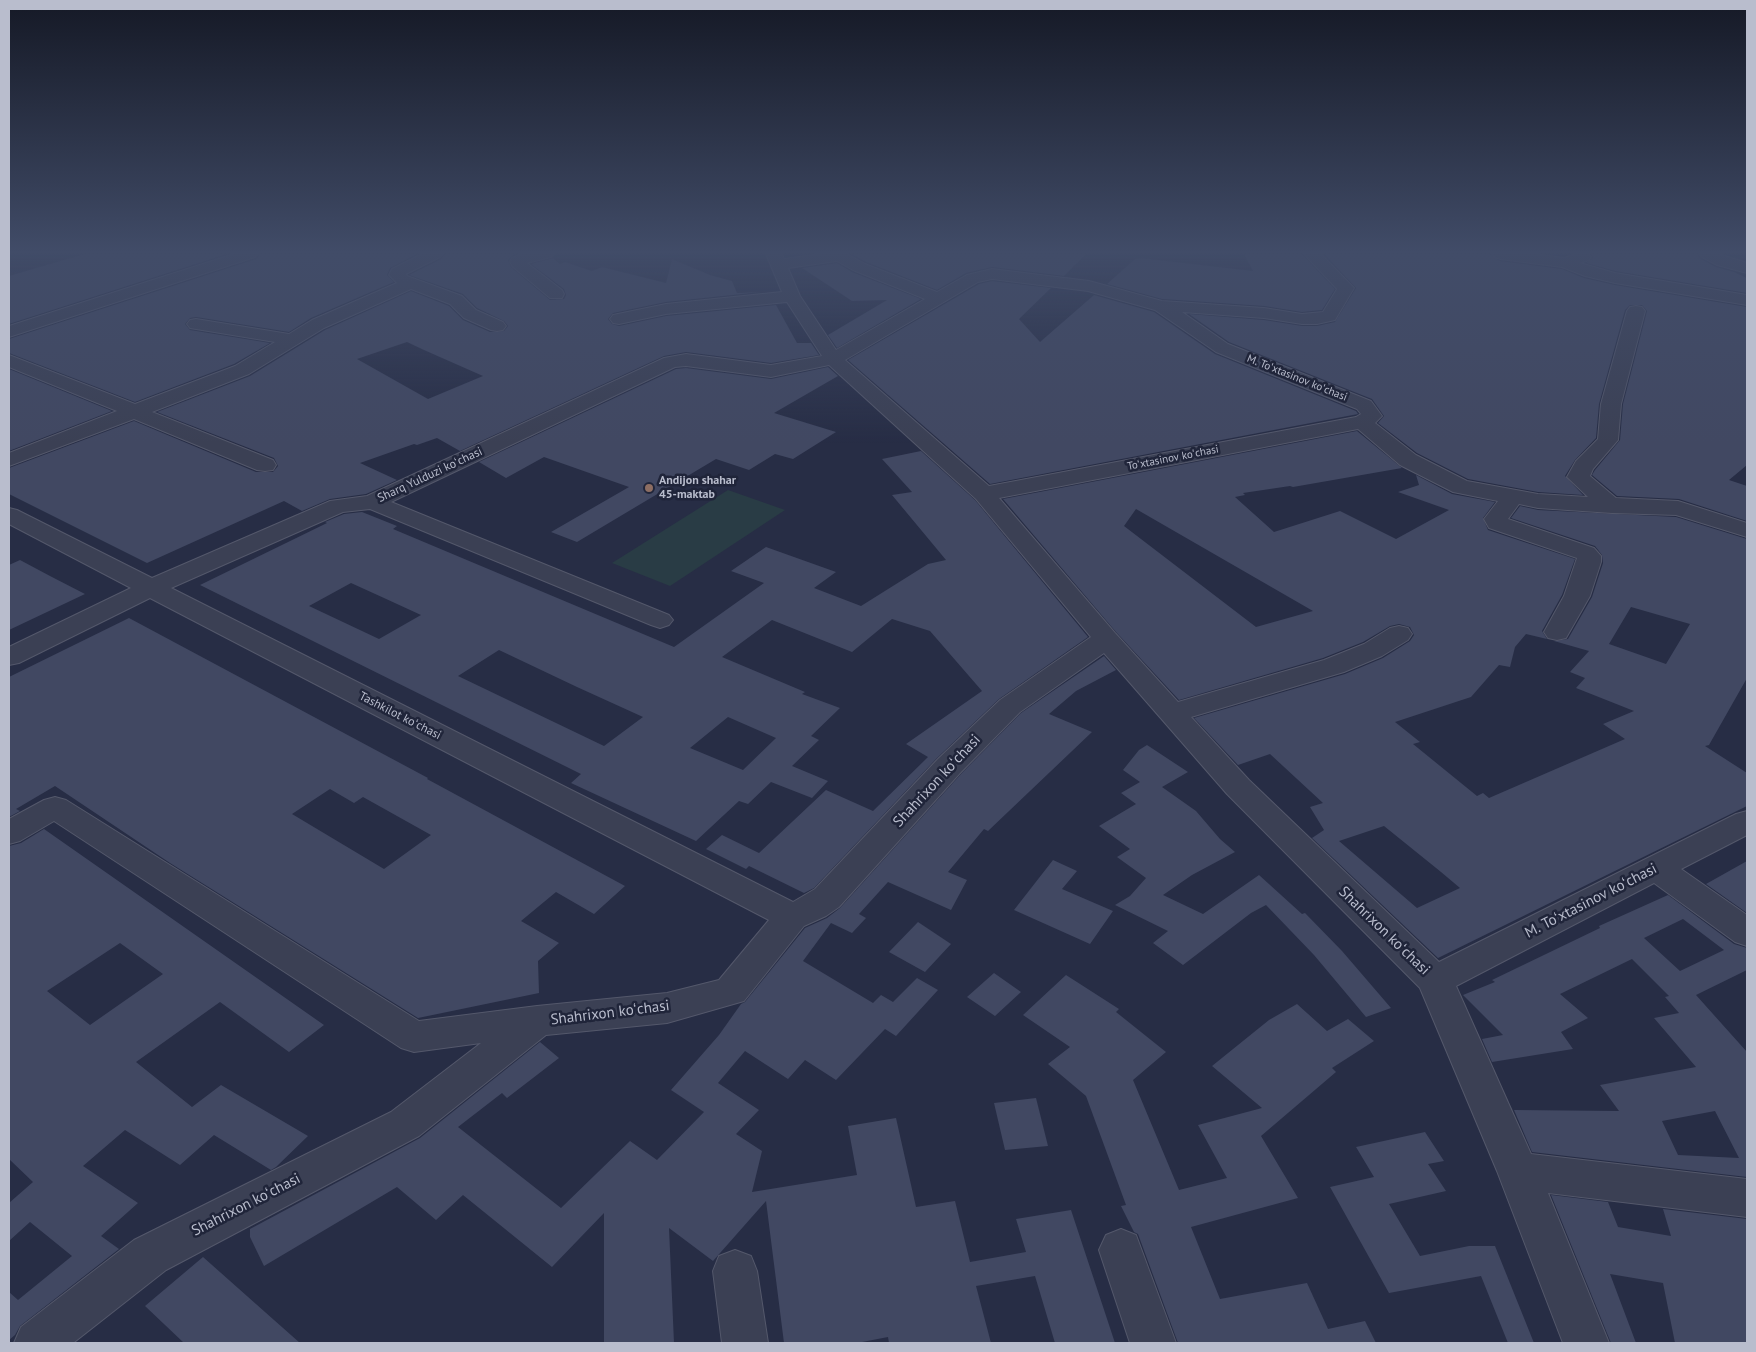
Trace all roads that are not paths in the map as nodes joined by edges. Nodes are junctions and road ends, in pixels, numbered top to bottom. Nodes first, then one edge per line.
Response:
1 (55, 317) edge
2 (332, 317) edge
3 (477, 317) edge
4 (629, 317) edge
5 (806, 317) edge
6 (905, 317) edge
7 (1177, 317) edge
8 (1290, 317) edge
9 (1326, 317) edge
10 (1634, 317) edge
11 (620, 319) dead end
12 (196, 324) dead end
13 (497, 326) dead end
14 (9, 332) edge
15 (294, 340) junction
16 (833, 359) junction
17 (9, 360) edge
18 (136, 412) junction
19 (1362, 422) junction
20 (9, 460) edge
21 (265, 465) dead end
22 (984, 494) junction
23 (1512, 498) junction
24 (372, 502) junction
25 (1612, 506) junction
26 (9, 515) edge
27 (1747, 530) edge
28 (150, 588) junction
29 (660, 620) dead end
30 (1557, 632) dead end
31 (1399, 634) dead end
32 (1106, 639) junction
33 (9, 657) edge
34 (1172, 713) junction
35 (1747, 822) edge
36 (9, 833) edge
37 (1656, 868) junction
38 (792, 917) junction
39 (1747, 933) edge
40 (1435, 980) junction
41 (537, 1021) junction
42 (1518, 1171) junction
43 (1747, 1198) edge
44 (1120, 1250) dead end
45 (736, 1271) dead end
46 (37, 1343) edge
47 (745, 1343) edge
48 (1153, 1343) edge
49 (1586, 1343) edge

1 - 14 street
2 - 15 street
3 - 13 street
4 - 11 street
5 - 16 street, Shahrixon koʻchasi
6 - 16 street, M. Toʻxtasinov koʻchasi
7 - 19 street, M. Toʻxtasinov koʻchasi
8 - 9 street
10 - 25 street
12 - 15 street
15 - 18 street
16 - 22 street, Shahrixon koʻchasi
16 - 24 street, Sharq Yulduzi koʻchasi
17 - 18 street
18 - 20 street
18 - 21 street
19 - 22 street, Toʻxtasinov koʻchasi
19 - 23 street
22 - 32 street, Shahrixon koʻchasi
23 - 25 street
23 - 30 street
24 - 28 street, Sharq Yulduzi koʻchasi
24 - 29 street
25 - 27 street
26 - 28 street, Tashkilot koʻchasi
28 - 33 street, Sharq Yulduzi koʻchasi
28 - 38 street, Tashkilot koʻchasi
31 - 34 street
32 - 34 street, Shahrixon koʻchasi
32 - 38 street, Shahrixon koʻchasi
34 - 40 street, Shahrixon koʻchasi
35 - 37 street, M. Toʻxtasinov koʻchasi
36 - 41 street
37 - 39 street
37 - 40 street, M. Toʻxtasinov koʻchasi
38 - 41 street, Shahrixon koʻchasi
40 - 42 street, Shahrixon koʻchasi
41 - 46 street, Shahrixon koʻchasi
42 - 43 street
42 - 49 street, Shahrixon koʻchasi
44 - 48 street
45 - 47 street

